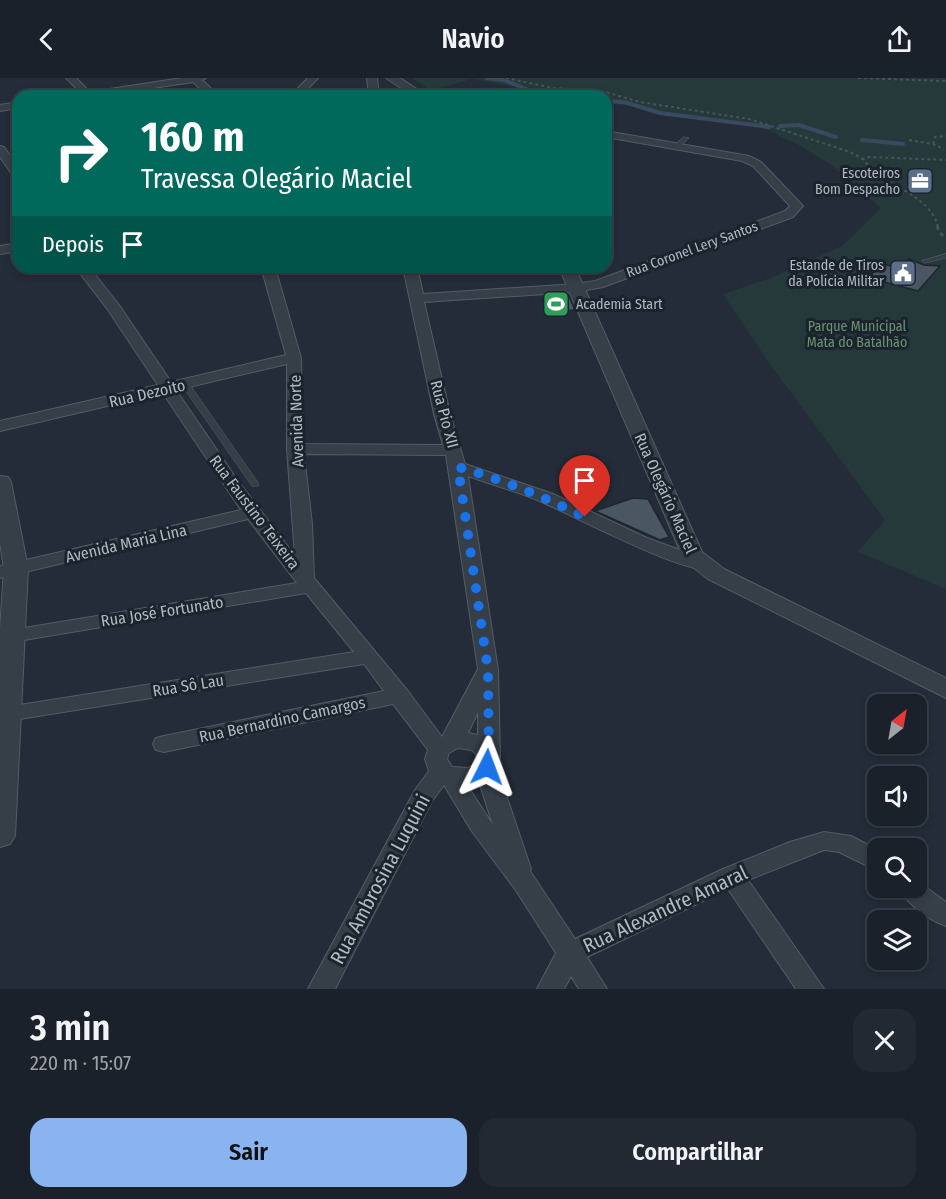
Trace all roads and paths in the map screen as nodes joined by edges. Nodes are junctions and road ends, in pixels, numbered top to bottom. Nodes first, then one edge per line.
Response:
1 (71, 78) edge
2 (197, 78) edge
3 (313, 78) edge
4 (392, 78) edge
5 (506, 78) edge
6 (858, 78) edge
7 (946, 81) edge
8 (81, 90) edge
9 (123, 90) edge
10 (208, 90) edge
11 (300, 90) edge
12 (411, 90) edge
13 (586, 90) edge
14 (612, 94) edge
15 (946, 136) edge
16 (612, 137) edge
17 (612, 137) edge
18 (686, 138) dead end
19 (909, 140) dead end
20 (676, 144) junction
21 (934, 144) junction
22 (0, 148) edge
23 (945, 150) edge
24 (863, 159) junction
25 (946, 160) edge
26 (12, 164) edge
27 (757, 164) junction
28 (946, 239) edge
29 (946, 256) edge
30 (925, 261) dead end
31 (87, 273) edge
32 (270, 273) edge
33 (412, 273) edge
34 (570, 273) edge
35 (576, 288) junction
36 (418, 298) junction
37 (294, 358) junction
38 (185, 384) junction
39 (167, 388) junction
40 (0, 426) edge
41 (295, 449) junction
42 (456, 459) junction
43 (0, 482) edge
44 (255, 484) dead end
45 (252, 513) junction
46 (703, 565) junction
47 (8, 570) edge
48 (309, 582) junction
49 (12, 636) junction
50 (369, 656) junction
51 (488, 670) junction
52 (946, 689) edge
53 (400, 695) junction
54 (7, 714) junction
55 (164, 744) dead end
56 (446, 759) junction
57 (488, 763) junction
58 (0, 836) edge
59 (867, 856) edge
60 (732, 876) junction
61 (524, 882) junction
62 (924, 898) edge
63 (946, 916) edge
64 (570, 953) junction
65 (321, 989) edge
66 (550, 989) edge
67 (594, 989) edge
68 (811, 989) edge

1 - 8 street
2 - 9 street
2 - 10 street
3 - 11 street
4 - 12 street
5 - 13 path
6 - 7 path
14 - 24 path
15 - 21 path
16 - 20 street, Rua Coronel Lery Santos
17 - 27 street, Rua Coronel Lery Santos
18 - 20 lane
19 - 21 path
20 - 27 street, Rua Coronel Lery Santos
21 - 23 path
22 - 26 street
24 - 25 path
24 - 28 path
27 - 35 street, Rua Coronel Lery Santos
29 - 30 lane
31 - 39 street, Rua Faustino Teixeira
32 - 37 street, Avenida Norte
33 - 36 street, Rua Pio XII
34 - 35 street, Rua Olegário Maciel
35 - 36 street, Rua Coronel Lery Santos
35 - 46 street, Rua Olegário Maciel
36 - 42 street, Rua Pio XII
37 - 38 street, Rua Dezoito
37 - 41 street, Avenida Norte
38 - 39 street, Rua Dezoito
38 - 44 lane
39 - 40 street, Rua Dezoito
39 - 45 street, Rua Faustino Teixeira
41 - 42 street
41 - 48 street, Avenida Norte
42 - 46 street
42 - 51 street, Rua Pio XII
43 - 47 street
45 - 47 street, Avenida Maria Lina
45 - 48 street, Rua Faustino Teixeira
46 - 52 street, Rua Olegário Maciel
47 - 49 street
48 - 49 street, Rua José Fortunato
48 - 50 street, Rua Faustino Teixeira
49 - 54 street
50 - 53 street, Rua Faustino Teixeira
50 - 54 street, Rua Sô Lau
51 - 56 street
51 - 57 street, Rua Pio XII
53 - 55 street, Rua Bernardino Camargos
53 - 56 street, Rua Faustino Teixeira
54 - 58 street
56 - 57 street
56 - 57 street
56 - 61 street, Rua Faustino Teixeira
56 - 65 street, Rua Ambrosina Luquini
57 - 61 street, Rua Faustino Teixeira
59 - 60 street, Rua Alexandre Amaral
60 - 64 street, Rua Alexandre Amaral
60 - 68 street
61 - 64 street, Rua Faustino Teixeira
62 - 63 street
64 - 66 street, Rua Alexandre Amaral
64 - 67 street, Rua Faustino Teixeira

